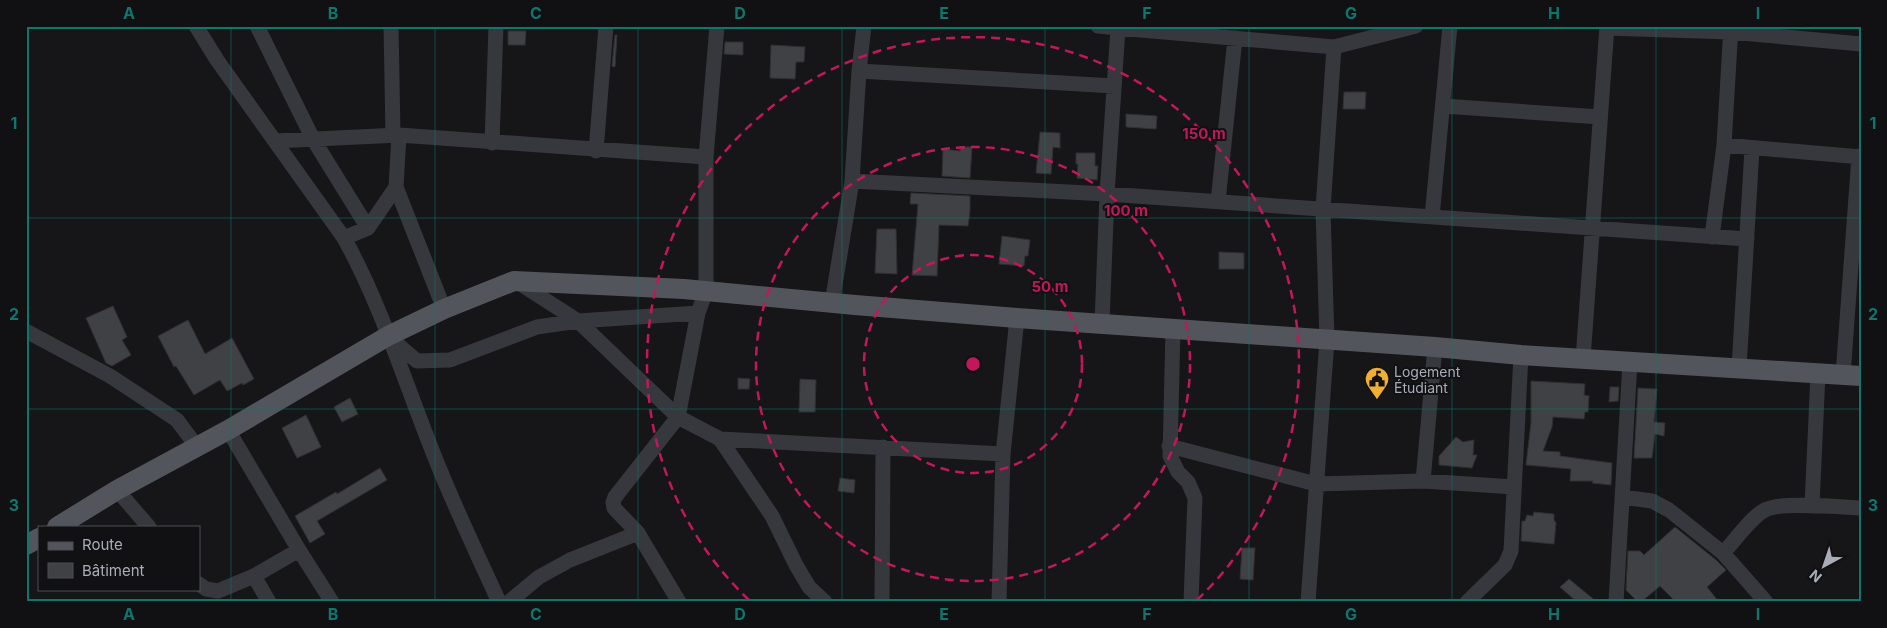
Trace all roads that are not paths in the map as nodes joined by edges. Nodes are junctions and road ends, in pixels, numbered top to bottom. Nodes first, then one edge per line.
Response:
1 (196, 26) edge
2 (257, 26) edge
3 (390, 26) edge
4 (496, 26) edge
5 (606, 26) edge
6 (717, 26) edge
7 (864, 26) edge
8 (1098, 26) edge
9 (1416, 26) edge
10 (1450, 26) edge
11 (1607, 27) edge
12 (1118, 28) junction
13 (1730, 29) edge
14 (1241, 35) edge
15 (1861, 44) edge
16 (1334, 47) junction
17 (859, 71) junction
18 (1114, 86) junction
19 (1443, 106) junction
20 (1600, 117) junction
21 (396, 135) junction
22 (313, 139) junction
23 (275, 141) junction
24 (492, 143) junction
25 (1724, 145) junction
26 (1752, 148) junction
27 (596, 151) junction
28 (706, 157) junction
29 (1860, 157) edge
30 (852, 181) junction
31 (396, 187) junction
32 (1106, 194) junction
33 (1218, 202) junction
34 (1323, 209) junction
35 (1432, 217) junction
36 (368, 228) junction
37 (1592, 228) junction
38 (1712, 237) junction
39 (344, 238) junction
40 (1746, 239) junction
41 (514, 280) junction
42 (706, 291) junction
43 (832, 303) junction
44 (444, 309) junction
45 (698, 313) junction
46 (1017, 318) junction
47 (578, 321) junction
48 (1102, 323) junction
49 (1173, 328) junction
50 (26, 331) edge
51 (388, 336) junction
52 (1327, 340) junction
53 (1435, 347) junction
54 (1521, 355) junction
55 (1583, 359) junction
56 (1630, 362) junction
57 (1739, 368) junction
58 (1818, 373) junction
59 (1852, 375) edge
60 (678, 417) junction
61 (228, 430) junction
62 (720, 439) junction
63 (1169, 446) junction
64 (197, 447) junction
65 (883, 447) junction
66 (1004, 454) junction
67 (1423, 481) junction
68 (1316, 484) junction
69 (1514, 487) junction
70 (117, 490) junction
71 (1622, 497) junction
72 (1812, 506) junction
73 (1861, 508) edge
74 (59, 526) edge
75 (148, 526) edge
76 (638, 533) junction
77 (38, 539) edge
78 (26, 545) edge
79 (299, 550) junction
80 (1723, 554) junction
81 (254, 576) junction
82 (200, 585) edge
83 (270, 602) edge
84 (332, 602) edge
85 (499, 602) edge
86 (509, 602) edge
87 (679, 602) edge
88 (825, 602) edge
89 (882, 602) edge
90 (999, 602) edge
91 (1191, 602) edge
92 (1308, 602) edge
93 (1467, 602) edge
94 (1616, 602) edge
95 (1766, 602) edge

1 - 23 street
2 - 22 street
3 - 21 street
4 - 24 street
5 - 27 street
6 - 28 street
7 - 17 street
8 - 12 street
9 - 16 street
10 - 19 street
11 - 13 street
11 - 20 street
12 - 14 street
12 - 18 street
13 - 15 street
13 - 25 street
14 - 16 street
14 - 33 street
16 - 34 street
17 - 18 street
17 - 30 street
18 - 32 street
19 - 20 street
19 - 35 street
20 - 37 street
21 - 22 street
21 - 24 street
21 - 31 street
22 - 23 street
22 - 36 street
23 - 39 street
24 - 27 street
25 - 26 street
25 - 38 street
26 - 29 street
26 - 40 street
27 - 28 street
28 - 42 street
29 - 59 street
30 - 32 street
30 - 43 street
31 - 36 street
31 - 44 street
32 - 33 street
32 - 48 street
33 - 34 street
34 - 35 street
34 - 52 street
35 - 37 street
36 - 39 street
37 - 38 street
37 - 55 street
38 - 40 street
39 - 51 street
40 - 57 street
41 - 42 main road
41 - 44 main road
41 - 47 street
42 - 43 main road
42 - 45 street
43 - 46 main road
44 - 51 main road
45 - 47 street
45 - 60 street
46 - 48 main road
46 - 66 street
47 - 51 street
47 - 60 street
48 - 49 main road
49 - 52 main road
49 - 63 street
50 - 64 street
51 - 61 main road
51 - 85 street
52 - 53 main road
52 - 68 street
53 - 54 main road
53 - 67 street
54 - 55 main road
54 - 69 street
55 - 56 main road
56 - 57 main road
56 - 71 street
57 - 58 main road
58 - 59 main road
58 - 72 street
60 - 62 street
60 - 76 street
61 - 64 main road
61 - 79 street
62 - 65 street
62 - 88 street
63 - 68 street
63 - 91 street
64 - 70 main road
65 - 66 street
65 - 89 street
66 - 90 street
67 - 68 street
67 - 69 street
68 - 92 street
69 - 93 street
70 - 74 main road
70 - 75 street
71 - 80 street
71 - 94 street
72 - 73 street
72 - 80 street
76 - 86 street
76 - 87 street
77 - 78 main road
79 - 81 street
79 - 84 street
80 - 95 street
81 - 82 street
81 - 83 street

